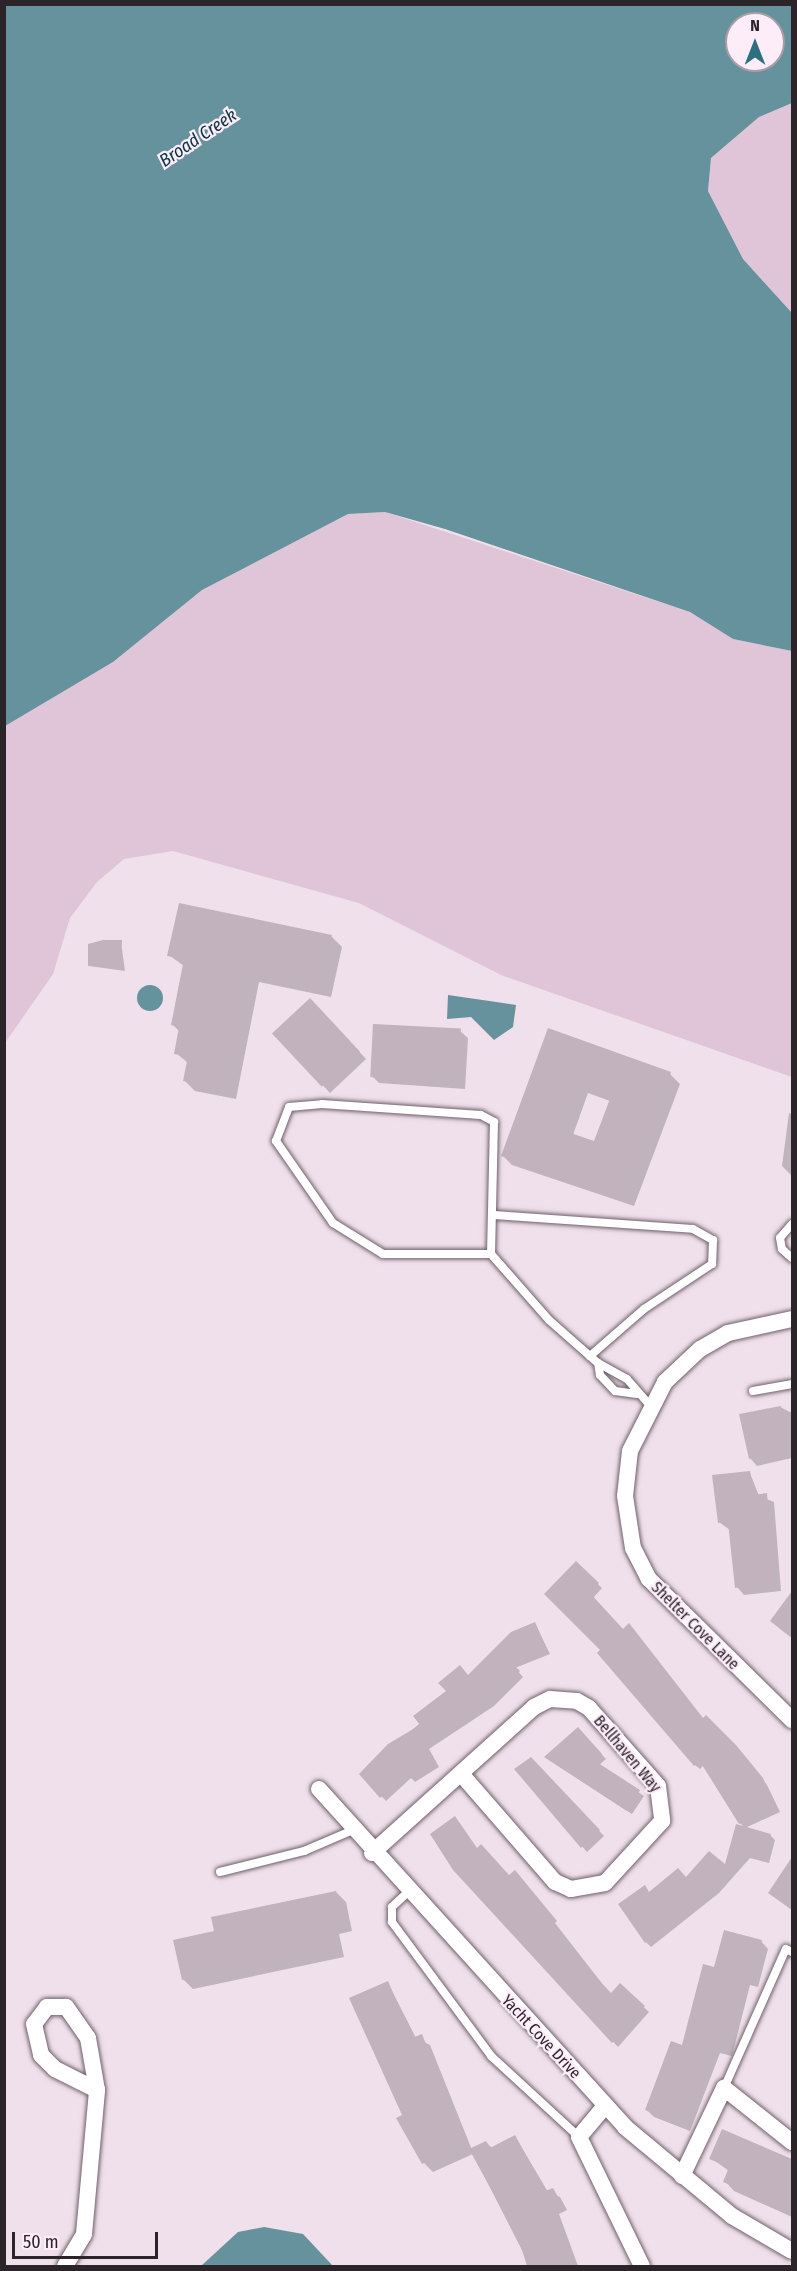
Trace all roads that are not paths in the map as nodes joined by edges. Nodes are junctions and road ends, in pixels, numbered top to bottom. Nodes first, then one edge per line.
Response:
1 (494, 1215) junction
2 (792, 1224) edge
3 (491, 1254) junction
4 (792, 1258) edge
5 (792, 1320) edge
6 (590, 1356) junction
7 (598, 1363) junction
8 (792, 1384) edge
9 (753, 1392) dead end
10 (643, 1400) junction
11 (792, 1720) edge
12 (460, 1774) junction
13 (319, 1789) dead end
14 (353, 1830) junction
15 (372, 1853) junction
16 (220, 1872) dead end
17 (408, 1892) junction
18 (792, 1952) edge
19 (724, 2088) junction
20 (97, 2090) junction
21 (604, 2106) junction
22 (579, 2137) junction
23 (792, 2142) edge
24 (682, 2176) junction
25 (792, 2251) edge
26 (65, 2266) edge
27 (642, 2266) edge

1 - 3 lane
1 - 3 lane
1 - 6 lane
2 - 4 lane
3 - 6 lane
5 - 10 street, Shelter Cove Lane
6 - 7 lane
7 - 10 lane
7 - 10 lane
8 - 9 lane
10 - 11 street, Shelter Cove Lane
12 - 12 street, Bellhaven Way
12 - 15 street, Bellhaven Way
13 - 14 street, Yacht Cove Drive
14 - 15 street, Yacht Cove Drive
14 - 16 lane
15 - 17 street, Yacht Cove Drive
17 - 21 street, Yacht Cove Drive
17 - 22 lane
18 - 19 lane
19 - 23 street
19 - 24 street
20 - 20 street
20 - 26 street
21 - 22 street
21 - 24 street, Yacht Cove Drive
22 - 27 street
24 - 25 street, Yacht Cove Drive

